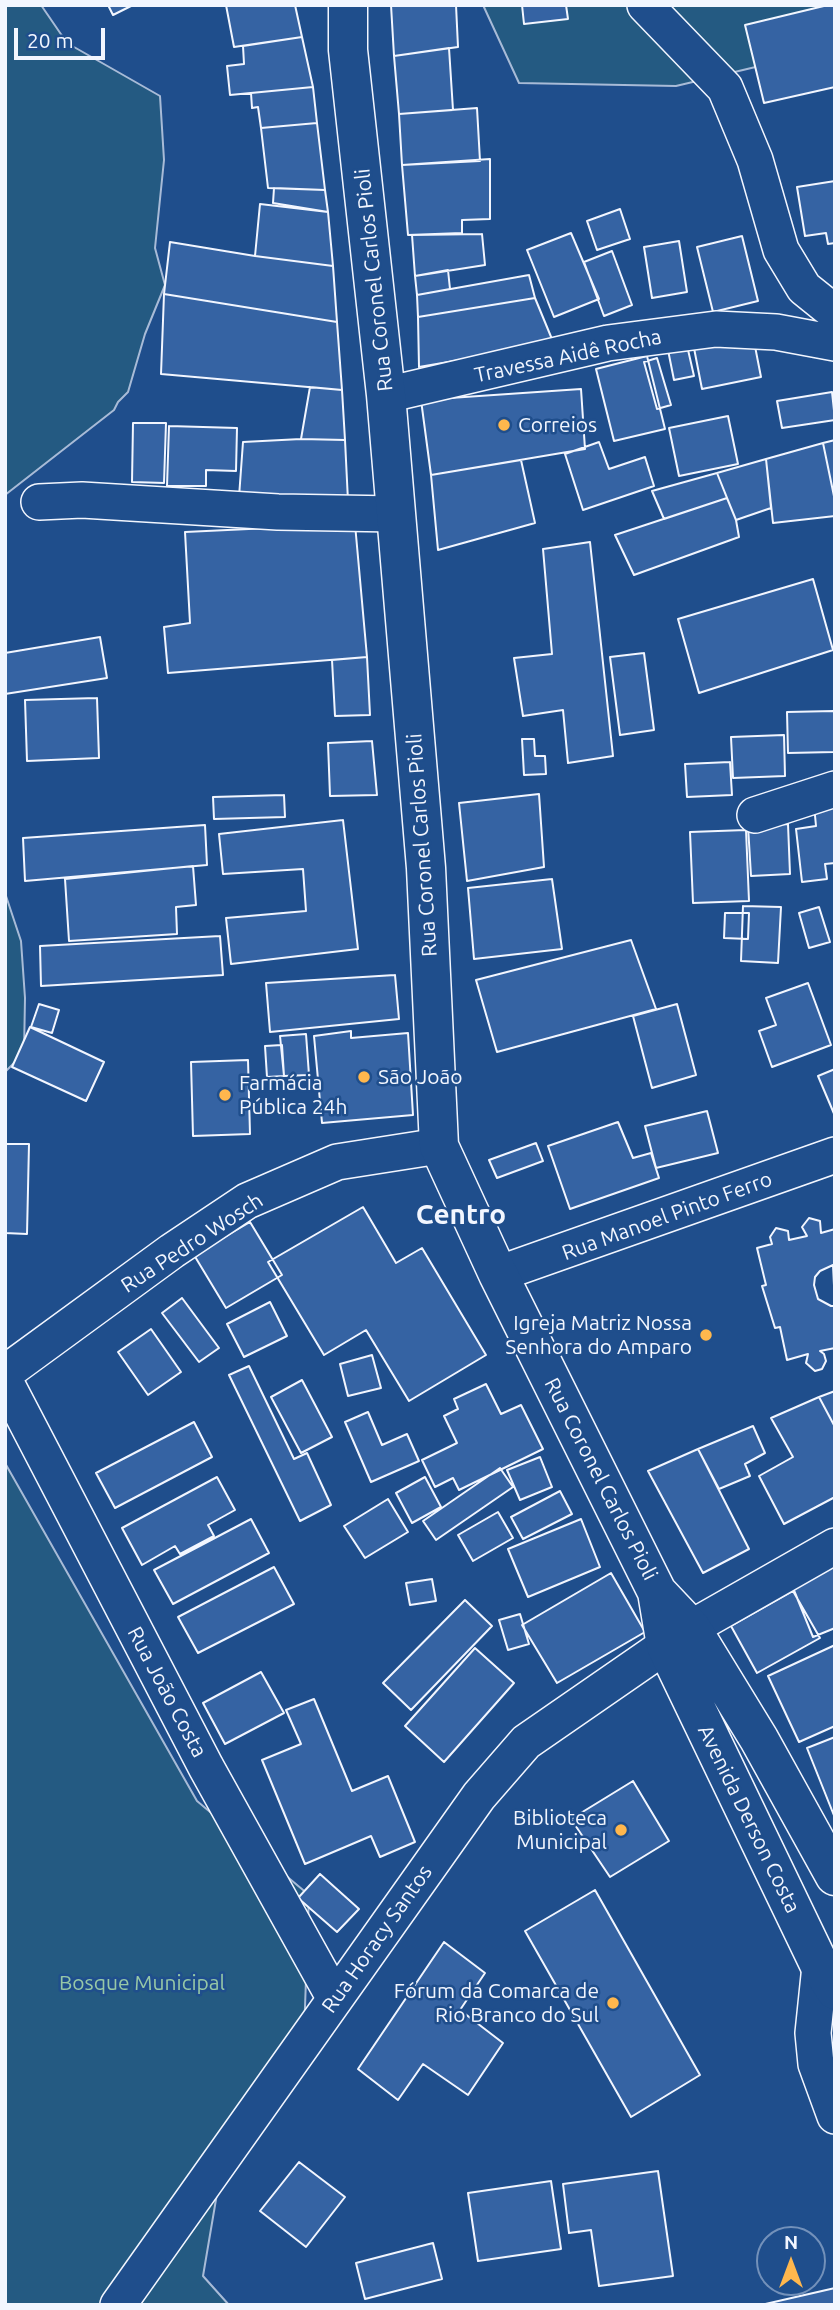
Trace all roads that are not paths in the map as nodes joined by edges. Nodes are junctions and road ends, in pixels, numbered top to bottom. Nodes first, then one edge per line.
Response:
1 (330, 5) edge
2 (348, 5) edge
3 (645, 5) edge
4 (348, 50) junction
5 (835, 313) edge
6 (835, 343) edge
7 (386, 396) junction
8 (39, 502) dead end
9 (396, 514) junction
10 (835, 789) edge
11 (755, 815) dead end
12 (439, 1146) junction
13 (835, 1155) edge
14 (498, 1274) junction
15 (5, 1373) edge
16 (5, 1381) edge
17 (835, 1546) edge
18 (678, 1637) junction
19 (835, 1876) edge
20 (827, 1978) edge
21 (335, 1999) junction
22 (835, 2116) edge
23 (118, 2305) edge

1 - 4 main road
2 - 4 main road
3 - 5 street
4 - 7 main road, Rua Coronel Carlos Pioli
6 - 7 street, Travessa Aidê Rocha
7 - 9 main road, Rua Coronel Carlos Pioli
8 - 9 street
9 - 12 main road, Rua Coronel Carlos Pioli
10 - 11 street
12 - 14 main road, Rua Coronel Carlos Pioli
12 - 15 street, Rua Pedro Wosch
13 - 14 street, Rua Manoel Pinto Ferro
14 - 18 main road, Rua Coronel Carlos Pioli
16 - 21 street, Rua João Costa
17 - 18 street, Rua Horacy Santos
18 - 19 main road, Avenida Derson Costa
18 - 20 main road, Avenida Derson Costa
18 - 21 street, Rua Horacy Santos
20 - 22 street
21 - 23 street, Rua Horacy Santos

